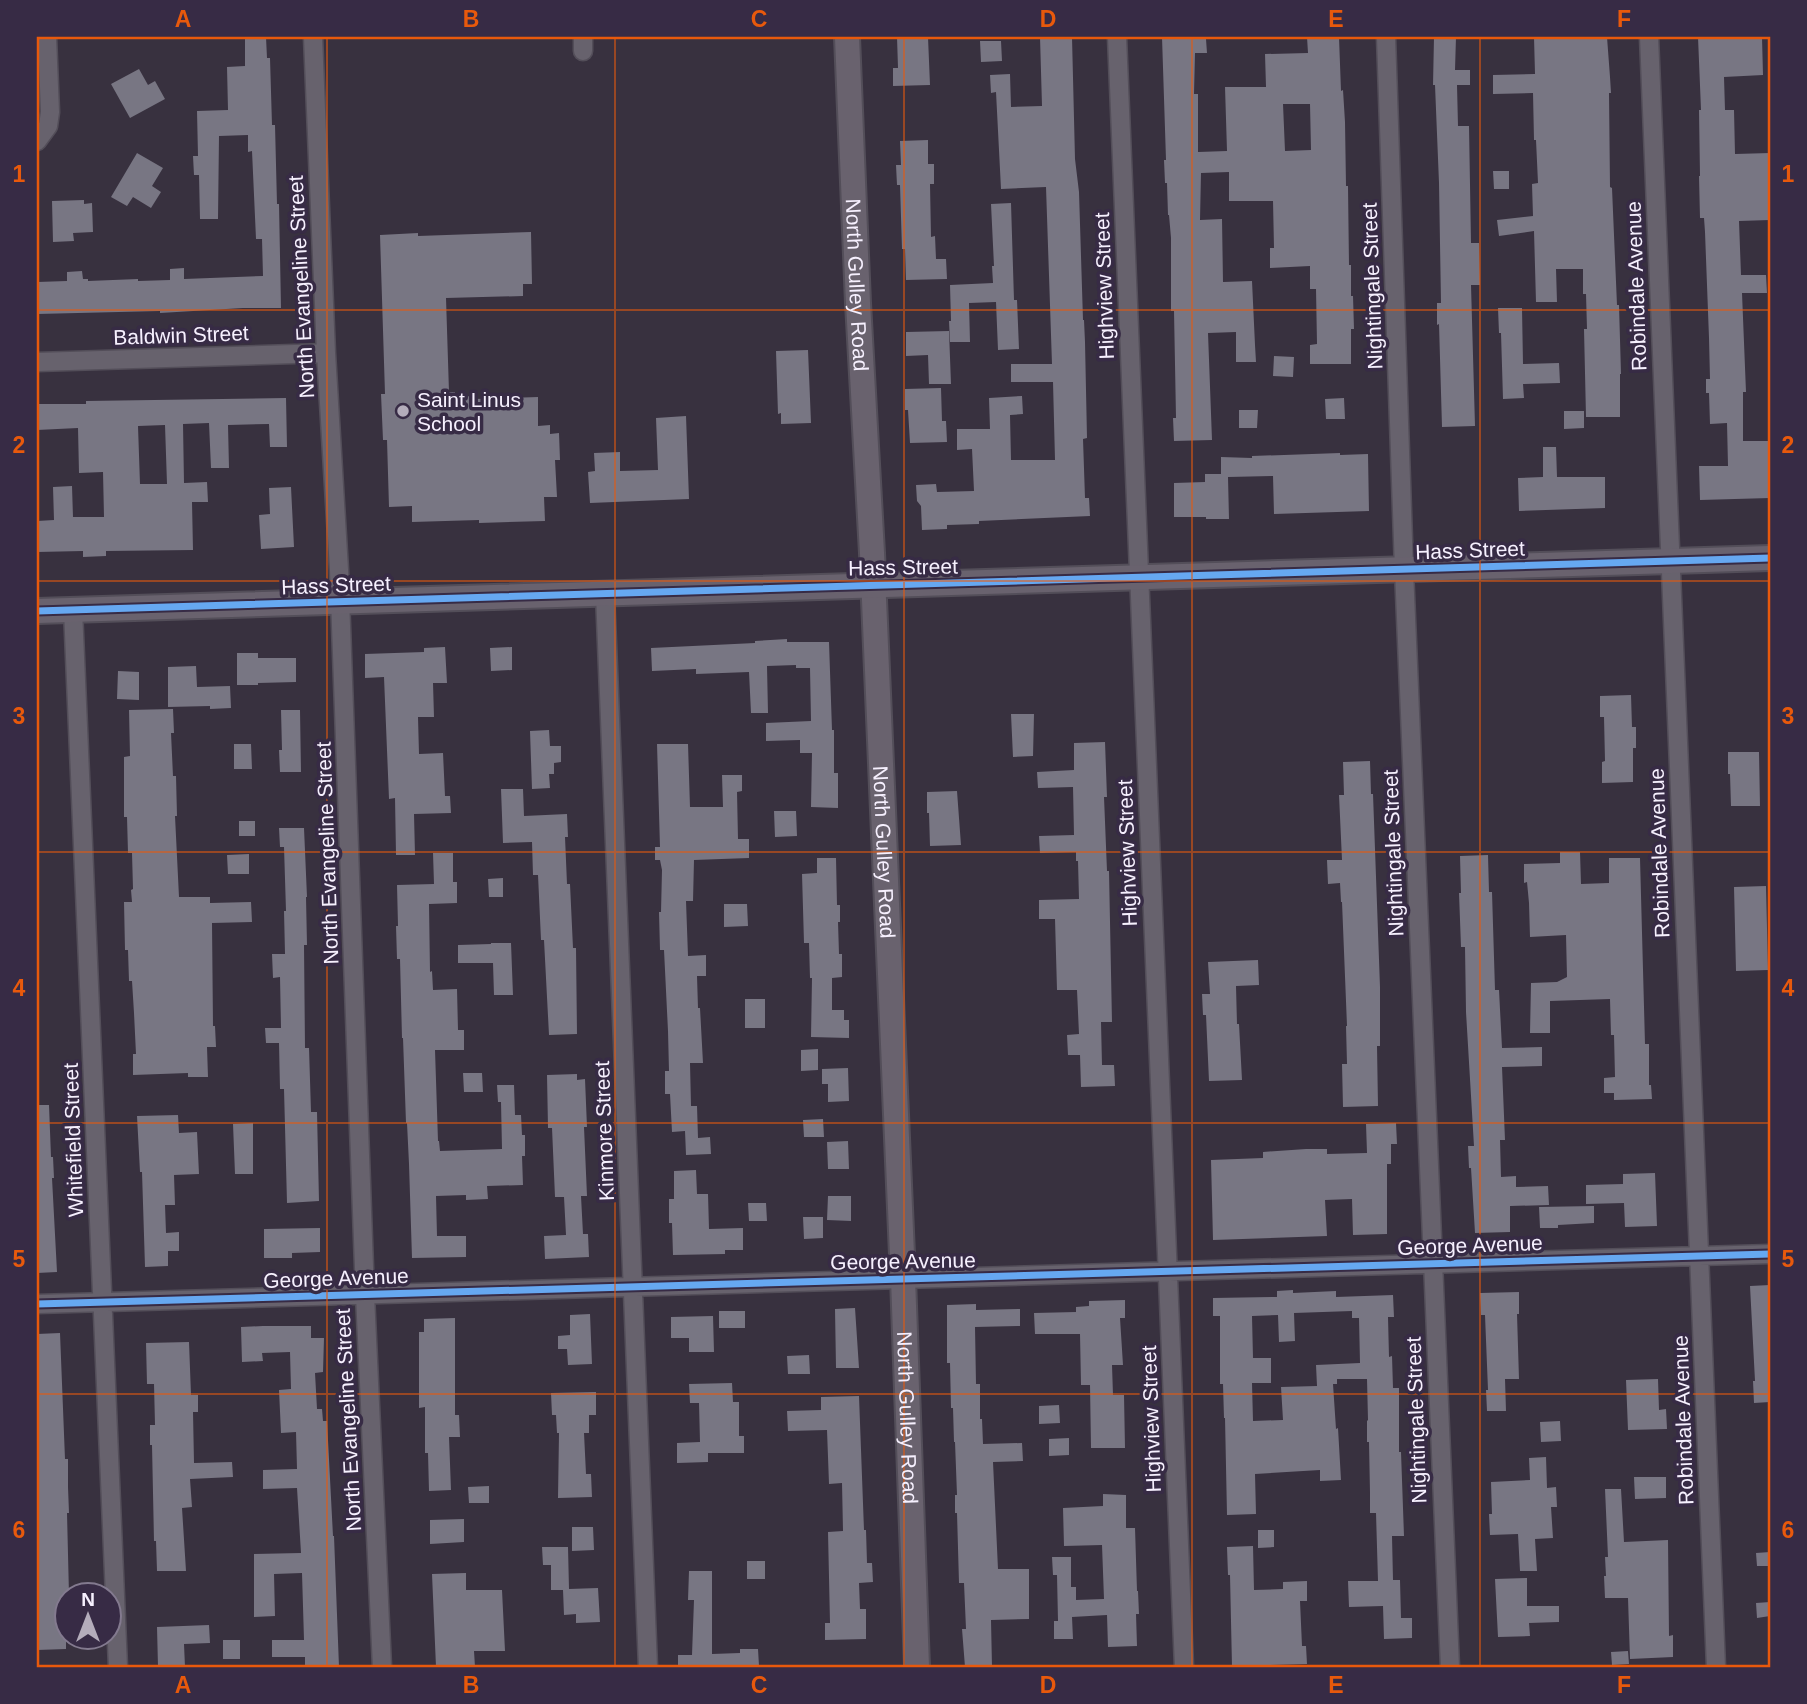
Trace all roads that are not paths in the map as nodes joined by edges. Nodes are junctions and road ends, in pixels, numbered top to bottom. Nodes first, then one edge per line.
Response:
1 (47, 37) edge
2 (313, 37) edge
3 (847, 37) edge
4 (1117, 37) edge
5 (1386, 37) edge
6 (1649, 37) edge
7 (37, 141) edge
8 (326, 353) junction
9 (37, 362) edge
10 (1770, 558) edge
11 (1670, 562) junction
12 (1404, 570) junction
13 (1139, 578) junction
14 (873, 585) junction
15 (605, 594) junction
16 (341, 602) junction
17 (73, 610) junction
18 (37, 611) edge
19 (1770, 1254) edge
20 (1698, 1256) junction
21 (1433, 1264) junction
22 (1167, 1272) junction
23 (902, 1278) junction
24 (634, 1286) junction
25 (365, 1295) junction
26 (103, 1302) junction
27 (37, 1304) edge
28 (118, 1667) edge
29 (382, 1667) edge
30 (648, 1667) edge
31 (917, 1667) edge
32 (1184, 1667) edge
33 (1450, 1667) edge
34 (1716, 1667) edge

1 - 7 street
2 - 8 street, North Evangeline Street
3 - 14 street, North Gulley Road
4 - 13 street, Highview Street
5 - 12 street, Nightingale Street
6 - 11 street, Robindale Avenue
8 - 9 street, Baldwin Street
8 - 16 street, North Evangeline Street
10 - 11 street, Hass Street
11 - 12 street, Hass Street
11 - 20 street, Robindale Avenue
12 - 13 street, Hass Street
12 - 21 street, Nightingale Street
13 - 14 street, Hass Street
13 - 22 street, Highview Street
14 - 15 street, Hass Street
14 - 23 street, North Gulley Road
15 - 16 street, Hass Street
15 - 24 street, Kinmore Street
16 - 17 street, Hass Street
16 - 25 street, North Evangeline Street
17 - 18 street, Hass Street
17 - 26 street, Whitefield Street
19 - 20 street, George Avenue
20 - 21 street, George Avenue
20 - 34 street, Robindale Avenue
21 - 22 street, George Avenue
21 - 33 street, Nightingale Street
22 - 23 street, George Avenue
22 - 32 street, Highview Street
23 - 24 street, George Avenue
23 - 31 street, North Gulley Road
24 - 25 street, George Avenue
24 - 30 street, Kinmore Street
25 - 26 street, George Avenue
25 - 29 street, North Evangeline Street
26 - 27 street, George Avenue
26 - 28 street, Whitefield Street

